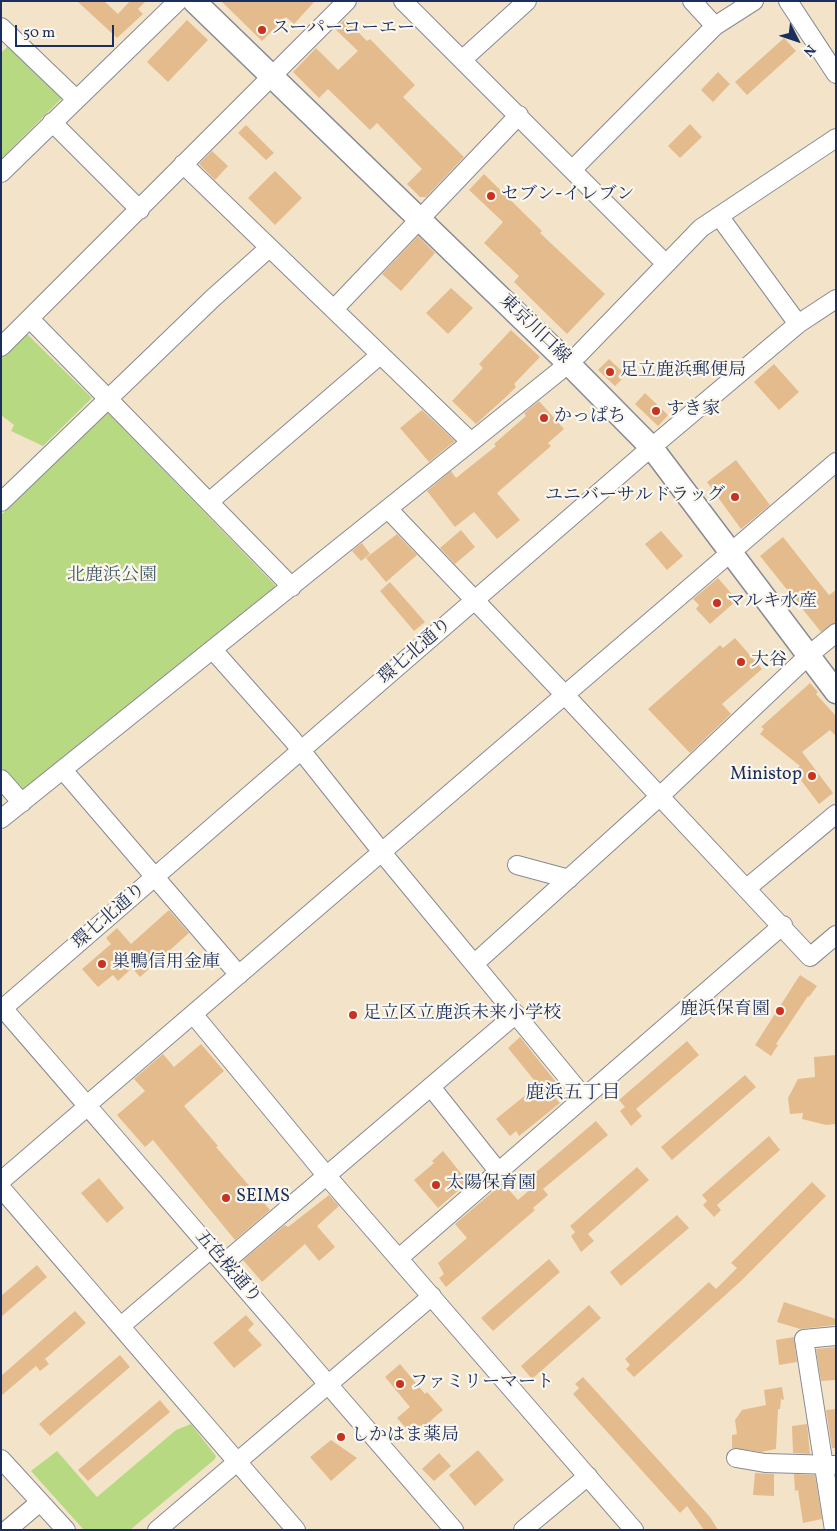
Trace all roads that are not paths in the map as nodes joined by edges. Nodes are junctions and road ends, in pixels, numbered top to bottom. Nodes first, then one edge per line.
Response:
1 (178, 1) edge
2 (194, 1) edge
3 (347, 1) edge
4 (403, 1) edge
5 (526, 1) edge
6 (692, 1) edge
7 (754, 1) edge
8 (788, 1) edge
9 (715, 26) junction
10 (4, 35) edge
11 (462, 60) junction
12 (836, 74) edge
13 (271, 76) junction
14 (76, 99) junction
15 (519, 115) junction
16 (52, 122) junction
17 (836, 138) edge
18 (183, 164) junction
19 (573, 169) junction
20 (1, 173) edge
21 (140, 210) junction
22 (719, 216) junction
23 (418, 219) junction
24 (269, 248) junction
25 (666, 264) junction
26 (836, 299) edge
27 (334, 309) junction
28 (30, 319) junction
29 (798, 324) junction
30 (1, 348) edge
31 (380, 355) junction
32 (568, 363) junction
33 (109, 399) junction
34 (471, 442) junction
35 (652, 448) junction
36 (836, 462) edge
37 (1, 502) edge
38 (209, 502) junction
39 (388, 510) junction
40 (731, 551) junction
41 (292, 588) junction
42 (475, 600) junction
43 (836, 634) edge
44 (213, 650) junction
45 (809, 656) junction
46 (836, 692) edge
47 (564, 694) junction
48 (302, 752) junction
49 (63, 770) junction
50 (1, 779) edge
51 (659, 797) junction
52 (22, 803) junction
53 (836, 814) edge
54 (1, 819) edge
55 (381, 852) junction
56 (517, 865) dead end
57 (155, 878) junction
58 (569, 879) junction
59 (748, 888) junction
60 (783, 925) junction
61 (836, 935) edge
62 (474, 964) junction
63 (239, 975) junction
64 (2, 1008) edge
65 (193, 1014) junction
66 (516, 1014) junction
67 (431, 1087) junction
68 (587, 1095) junction
69 (88, 1105) junction
70 (498, 1171) junction
71 (326, 1175) junction
72 (1, 1181) edge
73 (1, 1188) edge
74 (211, 1249) junction
75 (399, 1258) junction
76 (224, 1264) junction
77 (432, 1296) junction
78 (121, 1326) junction
79 (836, 1336) edge
80 (328, 1384) junction
81 (736, 1458) dead end
82 (1, 1459) edge
83 (238, 1461) junction
84 (830, 1464) edge
85 (588, 1476) junction
86 (40, 1502) junction
87 (7, 1530) edge
88 (66, 1530) edge
89 (157, 1530) edge
90 (296, 1530) edge
91 (454, 1530) edge
92 (524, 1530) edge
93 (634, 1530) edge
94 (834, 1530) edge

1 - 14 street
2 - 13 main road, 東京川口線
3 - 13 street
4 - 11 street
5 - 11 street
6 - 9 street
7 - 9 street
8 - 12 street
9 - 19 street
10 - 14 street
11 - 15 street
13 - 18 street
13 - 23 main road, 東京川口線
14 - 16 street
15 - 19 street
15 - 23 street
16 - 20 street
16 - 21 street
17 - 22 street
18 - 21 street
18 - 24 street
19 - 25 street
21 - 28 street
22 - 25 street
22 - 29 street
23 - 27 street
23 - 32 main road, 東京川口線
24 - 27 street
24 - 33 street
25 - 32 street
26 - 29 street, 環七北通り
27 - 31 street
28 - 30 street
28 - 33 street
29 - 35 street, 環七北通り
31 - 34 street
31 - 38 street
32 - 34 street
32 - 35 main road, 東京川口線
33 - 37 street
33 - 38 street
34 - 39 street
35 - 40 main road, 東京川口線
35 - 42 street, 環七北通り
36 - 40 street
38 - 41 street
39 - 41 street
39 - 42 street
40 - 45 main road, 東京川口線
40 - 47 street
41 - 44 street
42 - 47 street
42 - 48 street, 環七北通り
43 - 45 street
44 - 48 street
44 - 49 street
45 - 46 main road, 東京川口線
45 - 51 street
47 - 51 street
47 - 55 street
48 - 55 street
48 - 57 street, 環七北通り
49 - 52 street
49 - 57 street
50 - 52 street
51 - 58 street
51 - 59 street
52 - 54 street
53 - 59 street
55 - 62 street
55 - 63 street
56 - 58 street
57 - 63 street
57 - 64 street, 環七北通り
58 - 62 street
59 - 60 street
60 - 61 street
60 - 68 street
62 - 66 street
63 - 65 street
64 - 69 street, 五色桜通り
65 - 69 street
65 - 71 street
66 - 67 street
66 - 68 street
67 - 70 street
67 - 71 street
68 - 70 street
69 - 72 street
69 - 74 street, 五色桜通り
70 - 75 street
71 - 75 street
71 - 76 street
73 - 78 street
74 - 76 street, 五色桜通り
74 - 78 street
75 - 77 street
76 - 80 street, 五色桜通り
77 - 80 street
77 - 85 street
78 - 83 street
79 - 84 street
80 - 83 street
80 - 91 street, 五色桜通り
81 - 84 street
82 - 86 street
83 - 89 street
83 - 90 street
84 - 94 street
85 - 92 street
85 - 93 street
86 - 87 street
86 - 88 street

